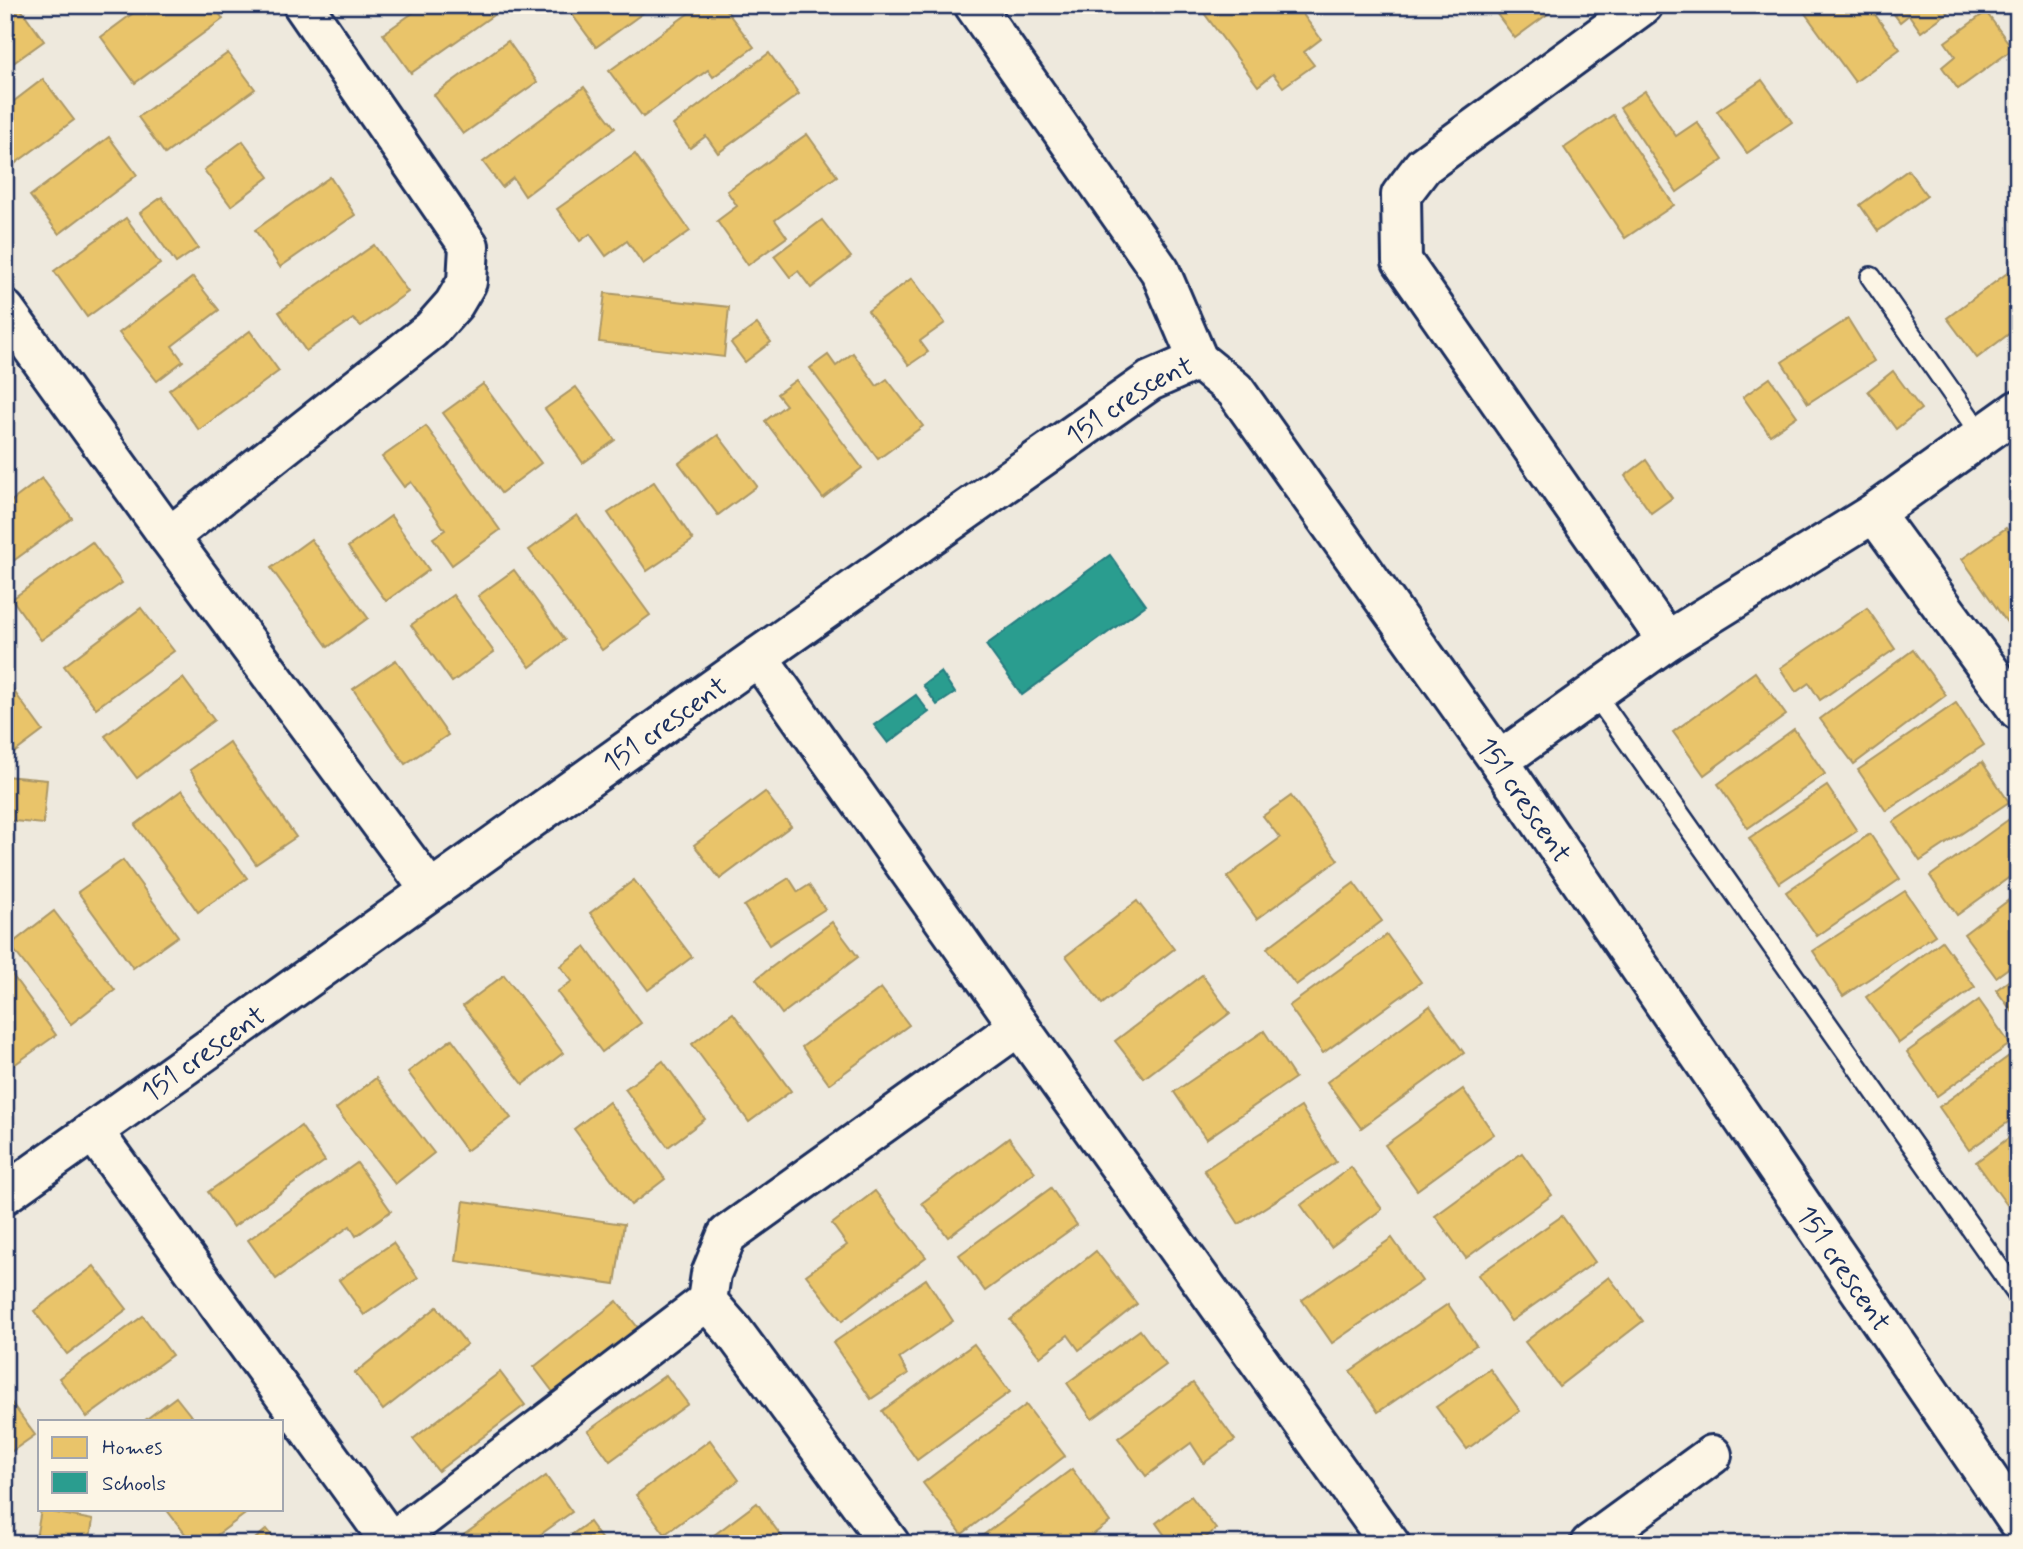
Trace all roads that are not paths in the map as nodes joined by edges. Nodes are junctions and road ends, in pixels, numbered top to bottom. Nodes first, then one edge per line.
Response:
1 (303, 5) edge
2 (974, 5) edge
3 (1643, 5) edge
4 (1871, 276) dead end
5 (5, 310) edge
6 (1198, 360) junction
7 (2018, 410) edge
8 (1982, 436) junction
9 (1874, 513) junction
10 (169, 537) junction
11 (1667, 641) junction
12 (758, 657) junction
13 (1595, 694) junction
14 (2018, 709) edge
15 (1499, 761) junction
16 (430, 890) junction
17 (1019, 1026) junction
18 (93, 1131) junction
19 (5, 1194) edge
20 (2018, 1294) edge
21 (707, 1301) junction
22 (1712, 1455) dead end
23 (2018, 1522) edge
24 (391, 1543) edge
25 (890, 1544) edge
26 (1390, 1544) edge
27 (1590, 1544) edge

1 - 10 street
2 - 6 street
3 - 11 street
4 - 8 lane
5 - 10 street
6 - 12 street, 151 crescent
6 - 15 street, 151 crescent
7 - 8 street
8 - 9 street
9 - 11 street
9 - 14 street
10 - 16 street
11 - 13 street
12 - 16 street, 151 crescent
12 - 17 street
13 - 15 street
13 - 20 lane
15 - 23 street, 151 crescent
16 - 18 street, 151 crescent
17 - 21 street
17 - 26 street
18 - 19 street, 151 crescent
18 - 24 street
21 - 24 street
21 - 25 street
22 - 27 street

